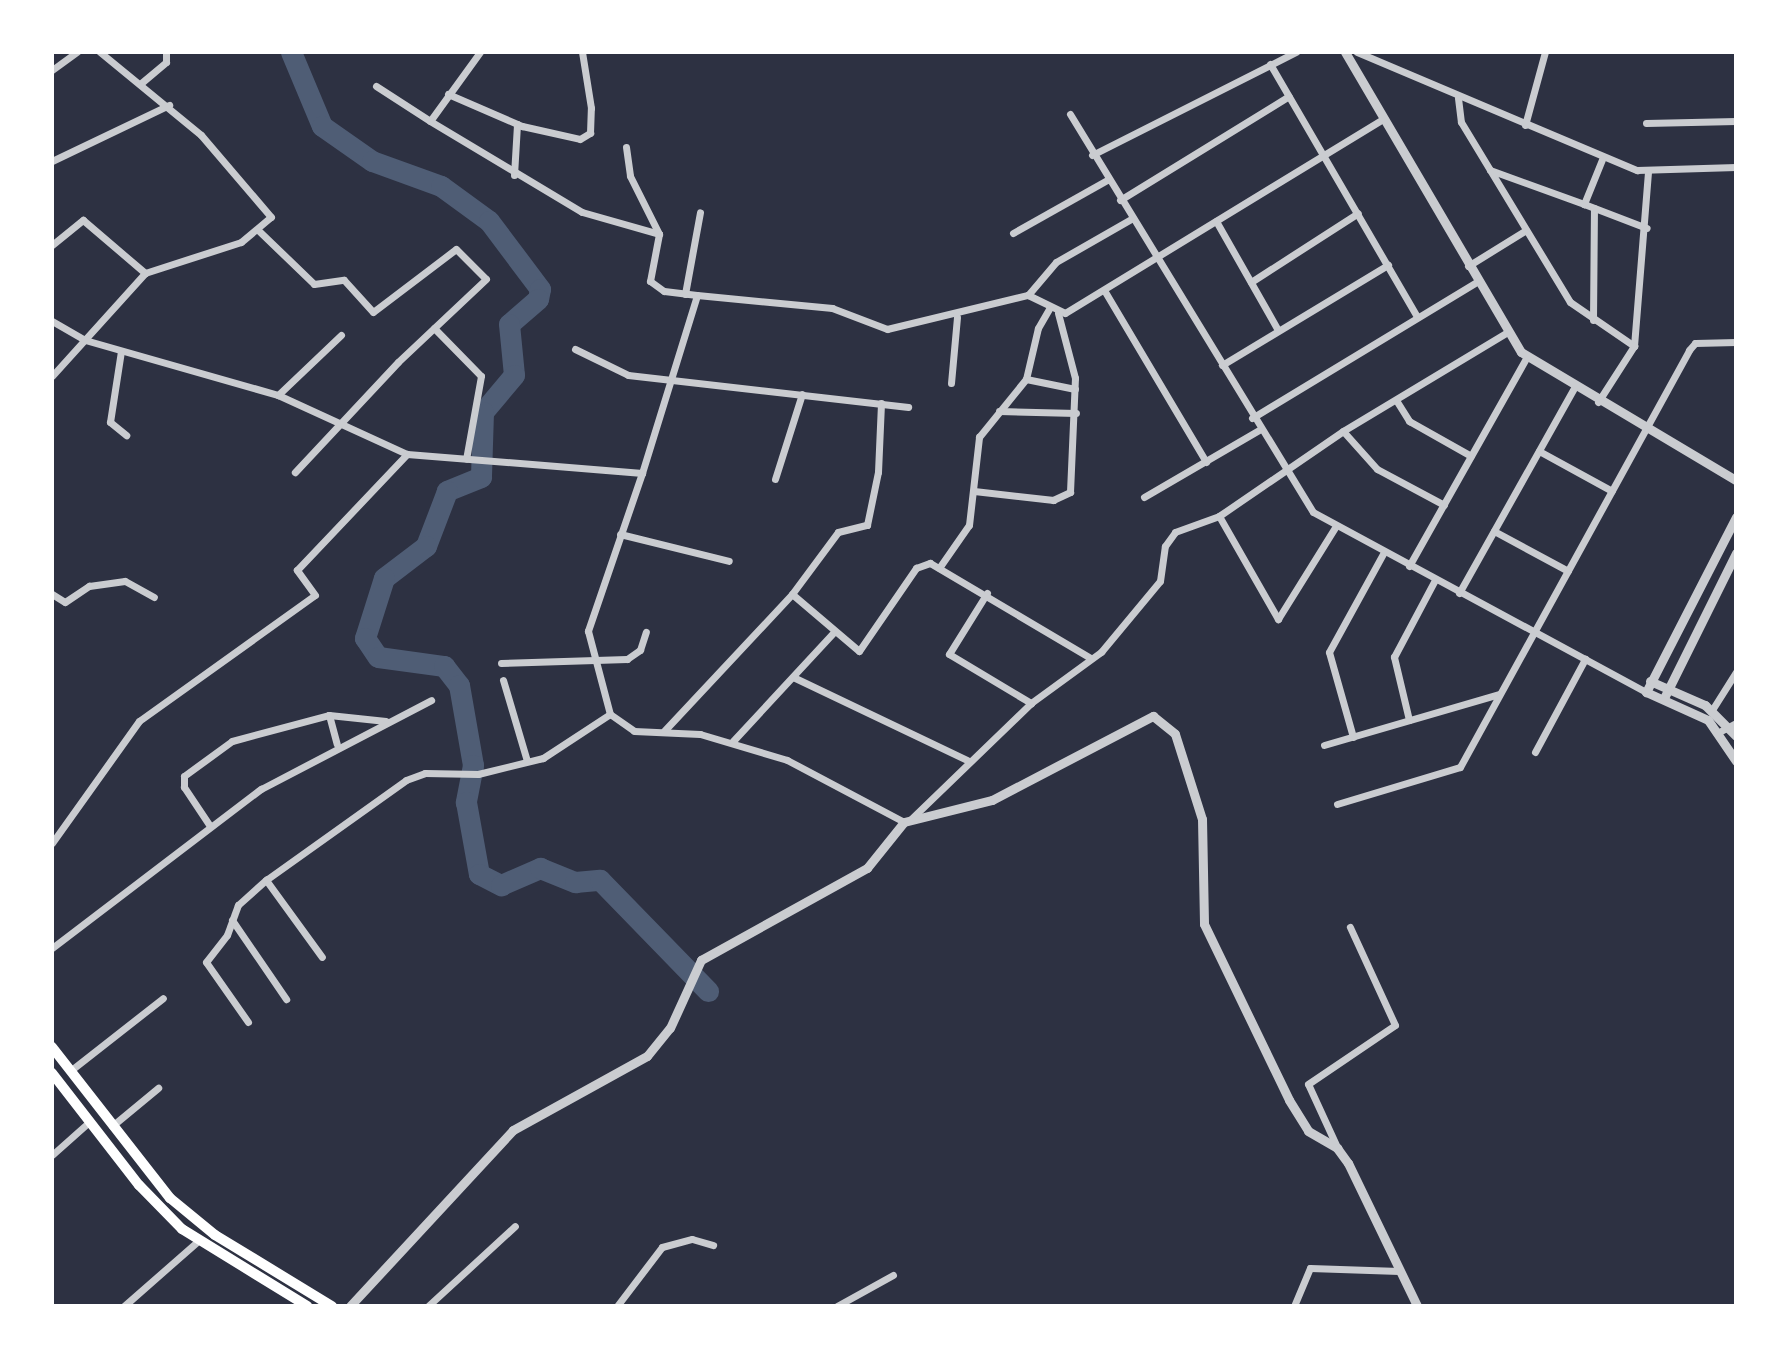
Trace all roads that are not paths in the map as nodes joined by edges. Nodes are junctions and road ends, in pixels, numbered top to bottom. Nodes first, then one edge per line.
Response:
1 (77, 52) edge
2 (100, 52) edge
3 (166, 52) edge
4 (480, 52) edge
5 (582, 52) edge
6 (1296, 52) edge
7 (1345, 52) edge
8 (1357, 52) edge
9 (1545, 52) edge
10 (1270, 64) junction
11 (52, 70) edge
12 (140, 84) junction
13 (376, 86) dead end
14 (448, 94) junction
15 (1289, 96) junction
16 (1458, 99) junction
17 (169, 105) junction
18 (1070, 114) dead end
19 (1383, 119) junction
20 (430, 121) junction
21 (1735, 121) edge
22 (1646, 123) dead end
23 (517, 124) junction
24 (1525, 125) junction
25 (626, 147) dead end
26 (1323, 154) junction
27 (1092, 155) junction
28 (1603, 157) junction
29 (52, 160) edge
30 (1735, 167) edge
31 (1490, 170) junction
32 (1648, 172) junction
33 (514, 175) junction
34 (1107, 180) junction
35 (1119, 200) junction
36 (1584, 204) junction
37 (1594, 208) junction
38 (700, 212) dead end
39 (1358, 214) junction
40 (1131, 219) junction
41 (1216, 220) junction
42 (1647, 228) junction
43 (1526, 230) junction
44 (259, 231) junction
45 (1013, 233) dead end
46 (659, 234) junction
47 (52, 244) edge
48 (1154, 259) junction
49 (1388, 265) junction
50 (1468, 266) junction
51 (145, 274) junction
52 (1251, 282) junction
53 (1477, 282) junction
54 (1104, 290) junction
55 (685, 294) junction
56 (697, 295) junction
57 (1028, 295) junction
58 (1050, 307) junction
59 (1058, 313) junction
60 (957, 317) junction
61 (1417, 317) junction
62 (1592, 320) junction
63 (52, 321) edge
64 (433, 328) junction
65 (1278, 330) junction
66 (1508, 332) junction
67 (341, 335) dead end
68 (85, 340) junction
69 (1735, 342) edge
70 (1634, 346) junction
71 (575, 349) dead end
72 (121, 351) junction
73 (1526, 358) junction
74 (1222, 365) junction
75 (52, 376) edge
76 (1026, 379) junction
77 (673, 383) junction
78 (951, 383) dead end
79 (1574, 388) junction
80 (1075, 389) junction
81 (802, 394) junction
82 (278, 395) junction
83 (1395, 400) junction
84 (1598, 402) junction
85 (881, 403) junction
86 (908, 407) dead end
87 (999, 411) junction
88 (1076, 413) junction
89 (1251, 418) junction
90 (344, 423) junction
91 (1646, 429) junction
92 (1259, 430) junction
93 (1343, 431) junction
94 (126, 435) dead end
95 (1539, 450) junction
96 (407, 454) junction
97 (1471, 456) junction
98 (469, 459) junction
99 (1206, 462) junction
100 (295, 472) dead end
101 (642, 472) junction
102 (1286, 474) junction
103 (775, 479) dead end
104 (1735, 480) edge
105 (974, 491) junction
106 (1612, 491) junction
107 (1144, 497) dead end
108 (1444, 505) junction
109 (1219, 516) junction
110 (1735, 517) edge
111 (1336, 526) junction
112 (1494, 531) junction
113 (620, 534) junction
114 (1384, 552) junction
115 (1735, 553) edge
116 (729, 561) dead end
117 (1409, 566) junction
118 (939, 568) junction
119 (1568, 571) junction
120 (1435, 580) junction
121 (1697, 586) junction
122 (987, 593) junction
123 (1460, 593) junction
124 (52, 594) edge
125 (792, 594) junction
126 (1714, 595) junction
127 (154, 597) dead end
128 (646, 632) dead end
129 (832, 633) junction
130 (1534, 633) junction
131 (1089, 657) junction
132 (1585, 659) junction
133 (501, 663) dead end
134 (592, 663) junction
135 (1735, 672) edge
136 (793, 677) junction
137 (503, 680) dead end
138 (1650, 681) junction
139 (1632, 684) junction
140 (1669, 685) junction
141 (1646, 692) junction
142 (1500, 694) junction
143 (1664, 698) junction
144 (431, 700) dead end
145 (1031, 703) junction
146 (1712, 710) junction
147 (610, 714) junction
148 (329, 715) junction
149 (1409, 720) junction
150 (387, 721) junction
151 (1732, 728) edge
152 (664, 731) junction
153 (1720, 734) junction
154 (1353, 737) junction
155 (733, 741) junction
156 (337, 744) junction
157 (1324, 745) dead end
158 (1535, 752) dead end
159 (967, 760) junction
160 (1735, 760) edge
161 (527, 761) junction
162 (1337, 804) dead end
163 (907, 821) junction
164 (211, 825) junction
165 (52, 843) edge
166 (266, 880) junction
167 (232, 920) junction
168 (1350, 927) dead end
169 (52, 948) edge
170 (322, 957) dead end
171 (163, 998) dead end
172 (286, 999) dead end
173 (248, 1022) dead end
174 (52, 1047) edge
175 (70, 1071) junction
176 (52, 1073) edge
177 (158, 1088) dead end
178 (89, 1122) junction
179 (111, 1126) junction
180 (1337, 1148) junction
181 (52, 1154) edge
182 (150, 1176) junction
183 (139, 1185) junction
184 (193, 1218) junction
185 (515, 1226) dead end
186 (182, 1229) junction
187 (198, 1241) junction
188 (713, 1245) dead end
189 (1399, 1271) junction
190 (893, 1275) dead end
191 (124, 1306) edge
192 (307, 1306) edge
193 (332, 1306) edge
194 (349, 1306) edge
195 (428, 1306) edge
196 (617, 1306) edge
197 (837, 1306) edge
198 (1294, 1306) edge
199 (1417, 1306) edge

1 - 11 street
2 - 12 street
3 - 12 street
4 - 14 street
5 - 23 street
6 - 10 street
7 - 19 street
8 - 16 street
9 - 24 street
10 - 15 street
10 - 27 street
12 - 17 street
13 - 20 street
14 - 20 street
14 - 23 street
15 - 26 street
15 - 35 street
16 - 24 street
16 - 31 street
17 - 29 street
17 - 44 street
18 - 27 street
19 - 26 street
19 - 50 street
20 - 33 street
21 - 22 street
23 - 33 street
24 - 28 street
25 - 46 street
26 - 39 street
26 - 41 street
27 - 34 street
28 - 32 street
28 - 36 street
30 - 32 street
31 - 36 street
31 - 43 street
32 - 42 street
33 - 46 street
34 - 35 street
34 - 45 street
35 - 40 street
36 - 37 street
37 - 42 street
37 - 62 street
38 - 55 street
39 - 49 street
39 - 52 street
40 - 48 street
40 - 57 street
41 - 48 street
41 - 52 street
42 - 70 street
43 - 50 street
43 - 62 street
44 - 51 street
44 - 64 street
46 - 55 street
47 - 51 street
48 - 54 street
48 - 74 street
49 - 61 street
49 - 65 street
50 - 53 street
51 - 68 street
52 - 65 street
53 - 61 street
53 - 66 street
54 - 59 street
54 - 99 street
55 - 56 street
56 - 60 street
56 - 77 street
57 - 58 street
57 - 60 street
58 - 59 street
58 - 76 street
59 - 80 street
60 - 78 street
61 - 89 street
62 - 70 street
63 - 68 street
64 - 90 street
64 - 98 street
65 - 74 street
66 - 73 street
66 - 83 street
67 - 82 street
68 - 72 street
68 - 75 street
69 - 91 street
70 - 84 street
71 - 77 street
72 - 82 street
72 - 94 street
73 - 79 street
73 - 97 street
74 - 89 street
76 - 80 street
76 - 87 street
77 - 81 street
77 - 101 street
79 - 84 street
79 - 95 street
80 - 88 street
81 - 85 street
81 - 103 street
82 - 90 street
83 - 93 street
83 - 97 street
84 - 91 street
85 - 86 street
85 - 125 street
87 - 88 street
87 - 105 street
88 - 105 street
89 - 92 street
90 - 96 street
90 - 100 street
91 - 104 street
91 - 106 street
92 - 99 street
92 - 102 street
93 - 102 street
93 - 108 street
95 - 106 street
95 - 112 street
96 - 98 street
96 - 165 street
97 - 108 street
98 - 101 street
99 - 107 street
101 - 113 street
102 - 109 street
102 - 111 street
105 - 118 street
106 - 119 street
108 - 117 street
109 - 111 street
109 - 131 street
110 - 121 street
111 - 114 street
112 - 119 street
112 - 123 street
113 - 116 street
113 - 134 street
114 - 117 street
114 - 154 street
115 - 126 street
117 - 120 street
118 - 122 street
118 - 129 street
119 - 130 street
120 - 123 street
120 - 149 street
121 - 126 street
121 - 138 street
122 - 131 street
122 - 145 street
123 - 130 street
124 - 127 street
125 - 129 street
125 - 152 street
126 - 140 street
128 - 134 street
129 - 136 street
130 - 132 street
130 - 142 street
131 - 145 street
132 - 139 street
132 - 158 street
133 - 134 street
134 - 147 street
135 - 146 street
136 - 155 street
136 - 159 street
137 - 161 street
138 - 139 street
138 - 140 street
138 - 141 street
139 - 141 street
140 - 143 street
140 - 146 street
141 - 143 street
142 - 149 street
142 - 162 street
143 - 153 street
144 - 150 street
145 - 159 street
146 - 151 street
147 - 152 street
147 - 161 street
148 - 150 street
148 - 156 street
148 - 164 street
149 - 154 street
150 - 156 street
151 - 153 street
152 - 155 street
153 - 160 street
154 - 157 street
155 - 163 street
156 - 164 street
159 - 163 street
161 - 166 street
163 - 180 street
163 - 194 street
164 - 169 street
166 - 167 street
166 - 170 street
167 - 172 street
167 - 173 street
168 - 180 street
171 - 175 street
174 - 175 highway
175 - 179 highway
176 - 178 highway
177 - 179 street
178 - 181 street
178 - 183 highway
179 - 182 highway
180 - 189 street
182 - 183 highway
182 - 184 highway
183 - 186 highway
184 - 186 highway
184 - 193 highway
185 - 195 street
186 - 187 highway
187 - 191 street
187 - 192 highway
188 - 196 street
189 - 198 street
189 - 199 street
190 - 197 street

